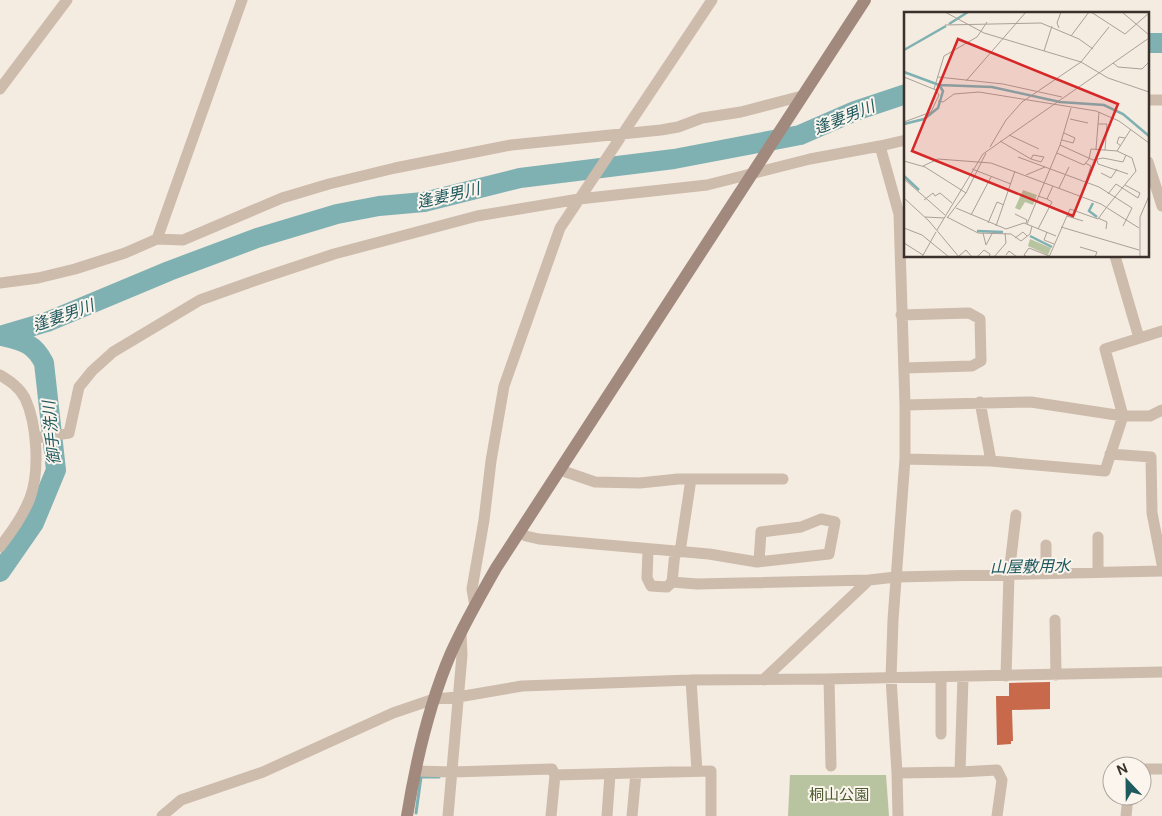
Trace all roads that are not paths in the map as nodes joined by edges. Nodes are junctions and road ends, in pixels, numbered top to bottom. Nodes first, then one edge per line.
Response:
1 (67, 0) edge
2 (242, 0) edge
3 (712, 0) edge
4 (865, 0) edge
5 (0, 89) edge
6 (800, 99) junction
7 (622, 134) junction
8 (904, 140) edge
9 (880, 146) junction
10 (1150, 168) edge
11 (754, 170) junction
12 (580, 197) junction
13 (1162, 206) edge
14 (902, 216) edge
15 (157, 239) junction
16 (1116, 258) edge
17 (0, 283) edge
18 (902, 315) junction
19 (1162, 330) edge
20 (1139, 338) junction
21 (904, 368) junction
22 (0, 375) edge
23 (980, 402) junction
24 (905, 405) junction
25 (1162, 410) edge
26 (1122, 416) junction
27 (39, 437) junction
28 (1110, 454) junction
29 (905, 459) junction
30 (991, 461) junction
31 (560, 470) junction
32 (691, 479) junction
33 (784, 479) dead end
34 (1016, 515) dead end
35 (520, 531) junction
36 (1098, 537) dead end
37 (1046, 545) dead end
38 (0, 547) edge
39 (648, 550) junction
40 (678, 552) junction
41 (759, 561) junction
42 (1162, 564) edge
43 (1162, 571) edge
44 (1098, 572) junction
45 (1009, 574) junction
46 (1046, 574) junction
47 (896, 577) junction
48 (869, 580) junction
49 (672, 582) junction
50 (475, 606) junction
51 (1055, 620) dead end
52 (461, 633) junction
53 (1162, 672) edge
54 (1056, 675) junction
55 (1006, 676) junction
56 (941, 677) junction
57 (963, 677) junction
58 (891, 678) junction
59 (829, 679) junction
60 (691, 680) junction
61 (763, 680) junction
62 (458, 697) junction
63 (434, 699) junction
64 (941, 734) dead end
65 (831, 766) dead end
66 (697, 771) junction
67 (416, 772) junction
68 (452, 772) junction
69 (960, 772) junction
70 (636, 773) junction
71 (897, 773) junction
72 (610, 774) junction
73 (555, 775) junction
74 (162, 816) edge
75 (407, 816) edge
76 (448, 816) edge
77 (551, 816) edge
78 (607, 816) edge
79 (632, 816) edge
80 (710, 816) edge
81 (898, 816) edge
82 (997, 816) edge

1 - 5 street
2 - 15 street
3 - 7 street
4 - 6 street
6 - 7 street
6 - 11 street
7 - 12 street
7 - 15 street
8 - 9 street
9 - 11 street
9 - 14 street
10 - 13 street
11 - 12 street
11 - 31 street
12 - 27 street
12 - 50 street
14 - 18 street
15 - 17 street
16 - 20 street
18 - 21 street
18 - 21 street
19 - 20 street
20 - 26 street
21 - 24 street
22 - 27 street
23 - 24 street
23 - 26 street
23 - 30 street
24 - 29 street
25 - 26 street
26 - 28 street
27 - 38 street
28 - 30 street
28 - 42 street
29 - 30 street
29 - 47 street
31 - 32 street
31 - 35 street
32 - 33 street
32 - 40 street
34 - 45 street
35 - 39 street
35 - 50 street
36 - 44 street
37 - 46 street
39 - 40 street
39 - 49 street
40 - 41 street
40 - 49 street
41 - 41 street
43 - 44 street
44 - 46 street
45 - 46 street
45 - 47 street
45 - 55 street
47 - 48 street
47 - 58 street
48 - 49 street
48 - 61 street
50 - 52 street
51 - 54 street
52 - 62 street
52 - 63 street
53 - 54 street
54 - 55 street
55 - 57 street
56 - 57 street
56 - 58 street
56 - 64 street
57 - 69 street
58 - 59 street
58 - 71 street
59 - 61 street
59 - 65 street
60 - 61 street
60 - 62 street
60 - 66 street
62 - 63 street
62 - 68 street
63 - 67 street
63 - 74 street
66 - 70 street
66 - 80 street
67 - 68 street
67 - 75 street
68 - 73 street
68 - 76 street
69 - 71 street
69 - 82 street
70 - 72 street
70 - 79 street
71 - 81 street
72 - 73 street
72 - 78 street
73 - 77 street

